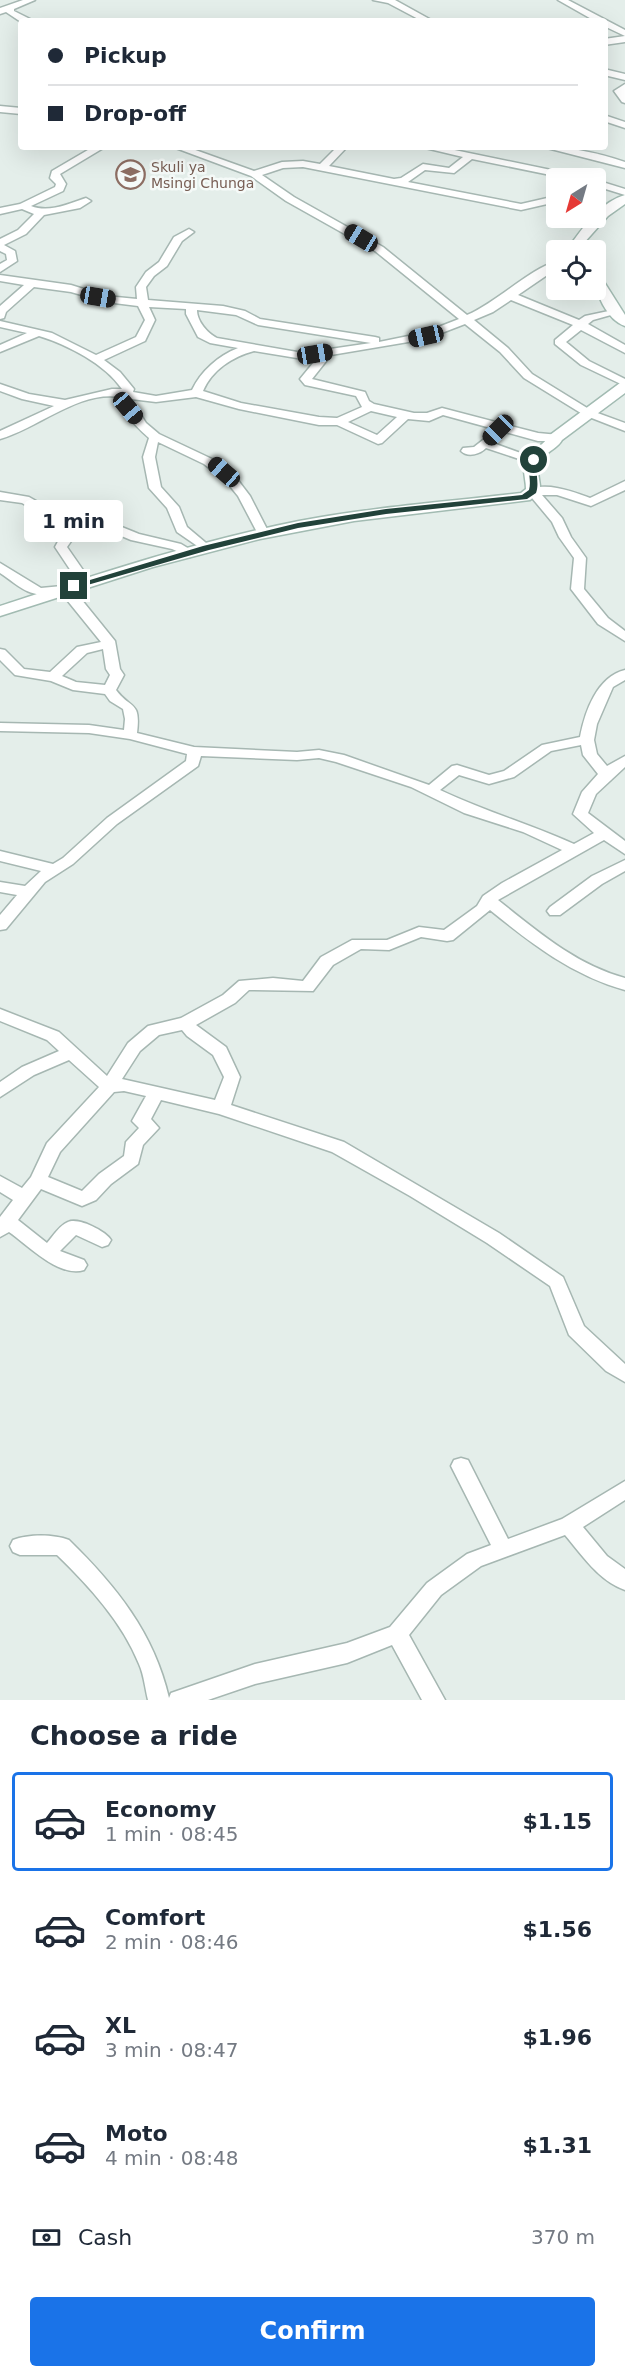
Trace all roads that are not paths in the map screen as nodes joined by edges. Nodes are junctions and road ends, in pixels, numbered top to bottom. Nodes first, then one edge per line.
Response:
1 (31, 0) edge
2 (378, 0) edge
3 (562, 0) edge
4 (0, 3) edge
5 (12, 6) junction
6 (0, 11) edge
7 (19, 18) edge
8 (423, 18) edge
9 (596, 18) edge
10 (608, 24) edge
11 (625, 33) edge
12 (625, 39) edge
13 (608, 41) edge
14 (608, 73) edge
15 (625, 77) edge
16 (625, 87) edge
17 (625, 100) edge
18 (0, 108) edge
19 (18, 111) edge
20 (622, 111) edge
21 (608, 117) edge
22 (608, 119) edge
23 (625, 125) edge
24 (95, 150) edge
25 (186, 150) edge
26 (339, 150) edge
27 (443, 150) edge
28 (565, 150) edge
29 (471, 155) junction
30 (625, 165) edge
31 (322, 168) junction
32 (546, 171) edge
33 (254, 174) junction
34 (394, 182) junction
35 (606, 186) edge
36 (625, 192) edge
37 (625, 199) edge
38 (86, 201) dead end
39 (546, 201) edge
40 (23, 206) junction
41 (606, 206) edge
42 (0, 211) edge
43 (40, 213) junction
44 (189, 232) dead end
45 (0, 245) edge
46 (0, 269) edge
47 (546, 272) edge
48 (0, 278) edge
49 (29, 283) junction
50 (511, 296) junction
51 (606, 297) edge
52 (143, 303) junction
53 (192, 306) junction
54 (614, 311) junction
55 (0, 316) edge
56 (466, 320) junction
57 (625, 322) edge
58 (0, 324) edge
59 (580, 325) junction
60 (37, 333) junction
61 (383, 345) junction
62 (0, 349) edge
63 (253, 349) junction
64 (625, 350) edge
65 (328, 352) junction
66 (95, 360) junction
67 (625, 385) edge
68 (0, 387) edge
69 (196, 393) junction
70 (125, 395) junction
71 (65, 404) junction
72 (370, 407) junction
73 (588, 413) junction
74 (405, 416) junction
75 (339, 422) junction
76 (502, 426) junction
77 (625, 427) edge
78 (0, 435) edge
79 (156, 437) junction
80 (555, 438) junction
81 (484, 444) junction
82 (467, 451) dead end
83 (534, 460) junction
84 (624, 486) edge
85 (533, 492) junction
86 (2, 499) edge
87 (86, 518) junction
88 (263, 533) junction
89 (206, 548) junction
90 (190, 553) junction
91 (0, 567) edge
92 (86, 583) junction
93 (62, 590) junction
94 (0, 611) edge
95 (625, 637) edge
96 (108, 644) junction
97 (0, 653) edge
98 (625, 674) edge
99 (54, 678) junction
100 (109, 690) junction
101 (0, 727) edge
102 (130, 735) junction
103 (587, 740) junction
104 (194, 751) junction
105 (625, 760) edge
106 (606, 774) junction
107 (430, 792) junction
108 (605, 833) junction
109 (573, 849) junction
110 (625, 849) edge
111 (0, 856) edge
112 (625, 865) edge
113 (55, 869) junction
114 (0, 887) edge
115 (27, 891) junction
116 (488, 900) junction
117 (555, 911) dead end
118 (0, 925) edge
119 (625, 984) edge
120 (0, 1015) edge
121 (186, 1023) junction
122 (71, 1052) junction
123 (109, 1087) junction
124 (0, 1091) edge
125 (156, 1094) junction
126 (221, 1108) junction
127 (38, 1180) junction
128 (0, 1183) edge
129 (25, 1199) junction
130 (4, 1226) edge
131 (102, 1240) dead end
132 (47, 1254) junction
133 (78, 1265) dead end
134 (625, 1374) edge
135 (461, 1466) dead end
136 (625, 1489) edge
137 (569, 1525) junction
138 (20, 1546) dead end
139 (503, 1549) junction
140 (625, 1581) edge
141 (397, 1634) junction
142 (159, 1700) edge
143 (179, 1700) edge
144 (434, 1700) edge

1 - 5 street
2 - 8 street
3 - 9 street
4 - 5 street
5 - 6 street
5 - 7 street
10 - 11 street
12 - 13 street
14 - 15 street
16 - 17 street
18 - 19 street
20 - 21 street
22 - 23 street
24 - 40 street
25 - 33 street
26 - 31 street
27 - 29 street
28 - 30 street
29 - 32 street
29 - 34 street
31 - 33 street
31 - 34 street
33 - 56 street
34 - 39 street
35 - 36 street
37 - 41 street
38 - 43 street
40 - 42 street
40 - 43 street
43 - 45 street
44 - 52 street
45 - 46 street
47 - 50 street
48 - 49 street
49 - 52 street
49 - 55 street
50 - 56 street
50 - 59 street
51 - 54 street
52 - 53 street
52 - 66 street
53 - 61 street
53 - 63 street
54 - 57 street
54 - 59 street
56 - 61 street
56 - 73 street
58 - 60 street
59 - 64 street
59 - 67 street
60 - 62 street
60 - 66 street
61 - 65 street
63 - 65 street
63 - 69 street
65 - 72 street
66 - 70 street
67 - 73 street
68 - 71 street
69 - 70 street
69 - 75 street
70 - 71 street
70 - 79 street
71 - 78 street
72 - 74 street
72 - 75 street
73 - 77 street
73 - 80 street
74 - 75 street
74 - 76 street
76 - 80 street
76 - 81 street
79 - 88 street
79 - 89 street
80 - 83 street
81 - 82 street
81 - 83 street
83 - 85 street
84 - 85 street
85 - 88 street
85 - 95 street
86 - 87 street
87 - 90 street
87 - 92 street
88 - 89 street
89 - 90 street
90 - 92 street
91 - 93 street
92 - 93 street
93 - 94 street
93 - 96 street
96 - 99 street
96 - 100 street
97 - 99 street
98 - 103 street
99 - 100 street
100 - 102 street
101 - 102 street
102 - 104 street
103 - 106 street
103 - 107 street
104 - 107 street
104 - 113 street
105 - 106 street
106 - 108 street
107 - 109 street
108 - 109 street
108 - 110 street
109 - 116 street
111 - 113 street
112 - 117 street
113 - 115 street
114 - 115 street
115 - 118 street
116 - 119 street
116 - 121 street
120 - 122 street
121 - 123 street
121 - 126 street
122 - 123 street
122 - 124 street
123 - 125 street
123 - 127 street
125 - 126 street
125 - 127 street
126 - 134 street
127 - 129 street
128 - 129 street
129 - 130 street
130 - 132 street
131 - 132 street
132 - 133 street
135 - 139 street
136 - 137 street
137 - 139 street
137 - 140 street
138 - 142 street
139 - 141 street
141 - 143 street
141 - 144 street

